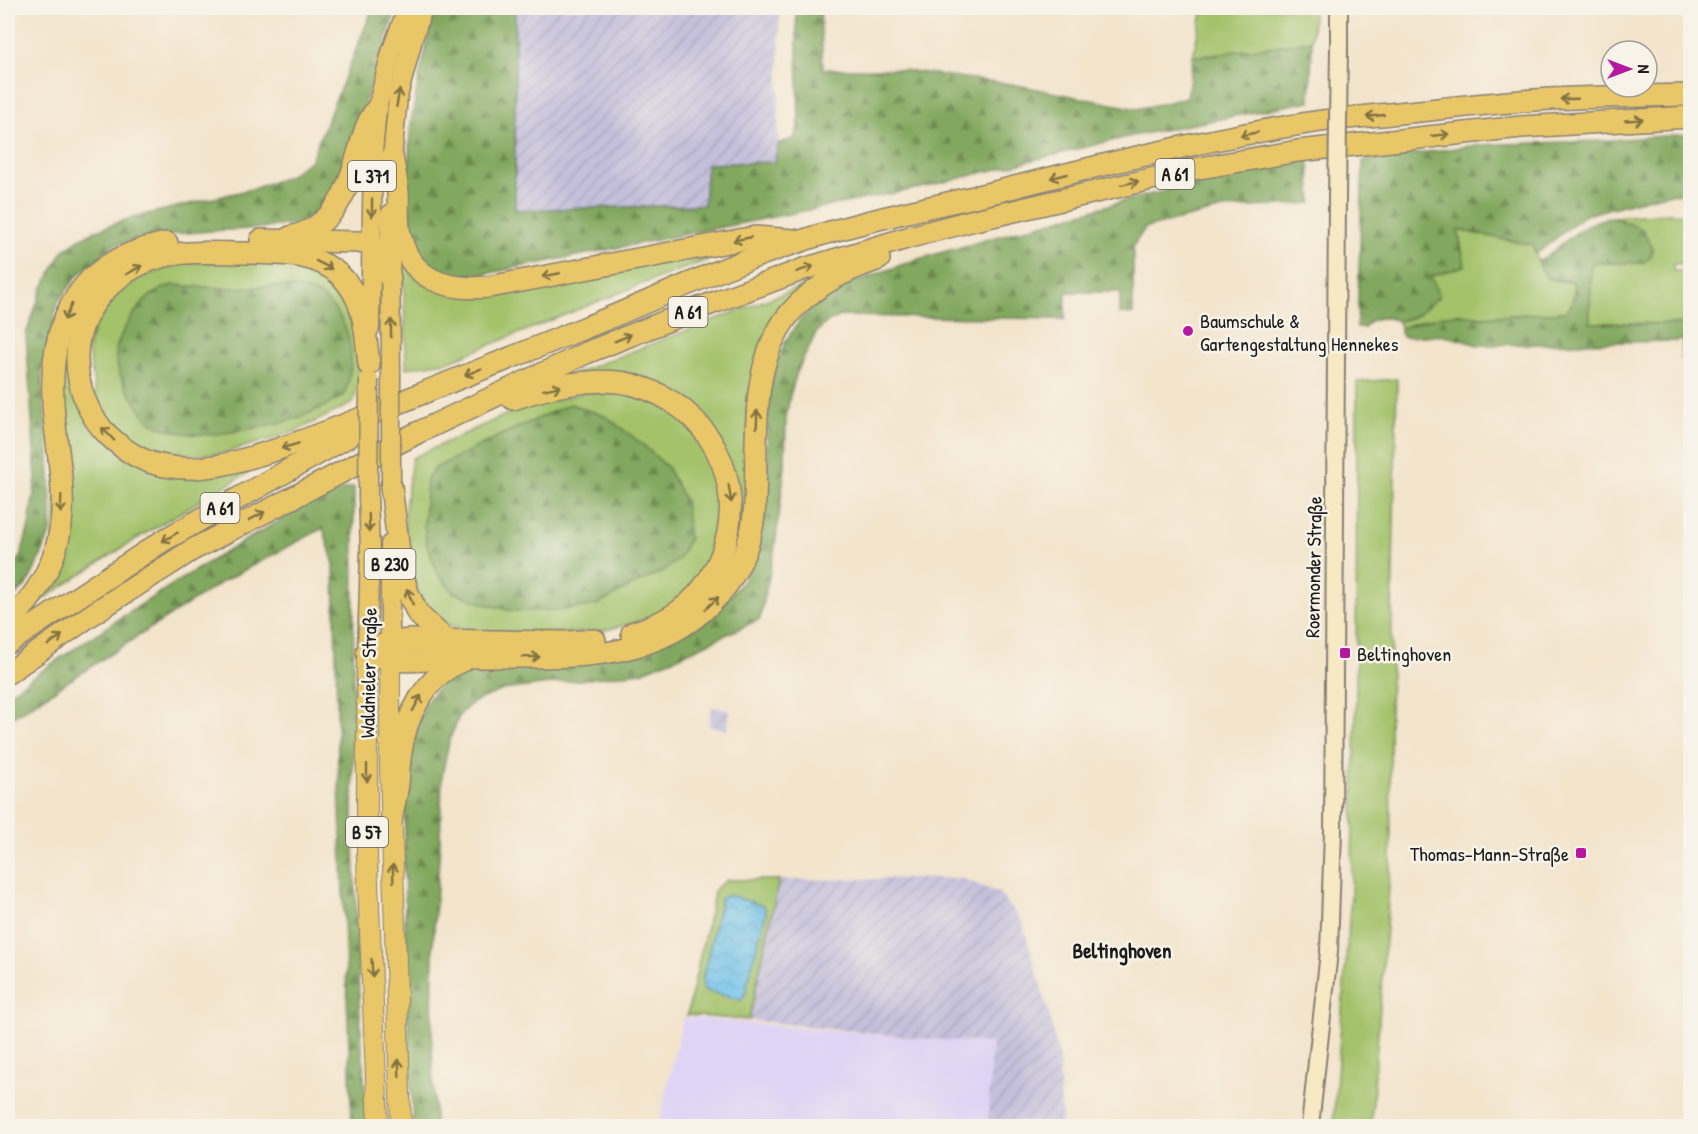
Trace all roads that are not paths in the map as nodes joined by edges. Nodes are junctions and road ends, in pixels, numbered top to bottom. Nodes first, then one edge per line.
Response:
1 (407, 8) edge
2 (423, 8) edge
3 (1339, 8) edge
4 (1690, 94) edge
5 (377, 108) junction
6 (1690, 117) edge
7 (392, 156) junction
8 (971, 221) junction
9 (276, 240) junction
10 (800, 241) junction
11 (372, 244) junction
12 (390, 278) junction
13 (369, 373) junction
14 (441, 385) junction
15 (417, 433) junction
16 (390, 434) joint
17 (368, 446) joint
18 (391, 486) junction
19 (8, 623) edge
20 (447, 641) junction
21 (8, 643) edge
22 (390, 651) junction
23 (367, 652) junction
24 (472, 657) junction
25 (8, 673) edge
26 (391, 821) junction
27 (378, 1126) edge
28 (401, 1126) edge
29 (1310, 1126) edge

1 - 5 main road, Waldnieler Straße / L 371
7 -> 2 main road, Waldnieler Straße / L 371
3 - 29 main road, Roermonder Straße, bridge
4 -> 10 highway, A 61
5 - 9 highway
5 -> 11 main road, Waldnieler Straße / L 371
8 -> 6 highway, A 61
10 -> 7 highway
7 - 12 main road, Waldnieler Straße / L 371
15 -> 8 highway, A 61
24 -> 8 highway
9 - 11 highway
9 -> 19 highway
10 -> 14 highway, A 61
11 - 12 highway
11 - 13 main road, Waldnieler Straße / L 371
16 -> 12 main road, Waldnieler Straße / L 371, bridge
14 -> 13 highway
13 - 17 main road, Waldnieler Straße / L 371, bridge
14 -> 21 highway, A 61
15 -> 20 highway
25 -> 15 highway, A 61
16 - 18 main road, Waldnieler Straße / B 230, bridge
17 -> 23 main road, Waldnieler Straße / B 230, bridge
20 -> 18 highway
18 - 22 main road, Waldnieler Straße / B 230
20 - 22 highway
22 - 23 highway
22 - 24 highway
22 - 26 highway, Waldnieler Straße / B 57
23 -> 27 highway, Waldnieler Straße / B 57
26 -> 24 highway
28 -> 26 highway, Waldnieler Straße / B 57

